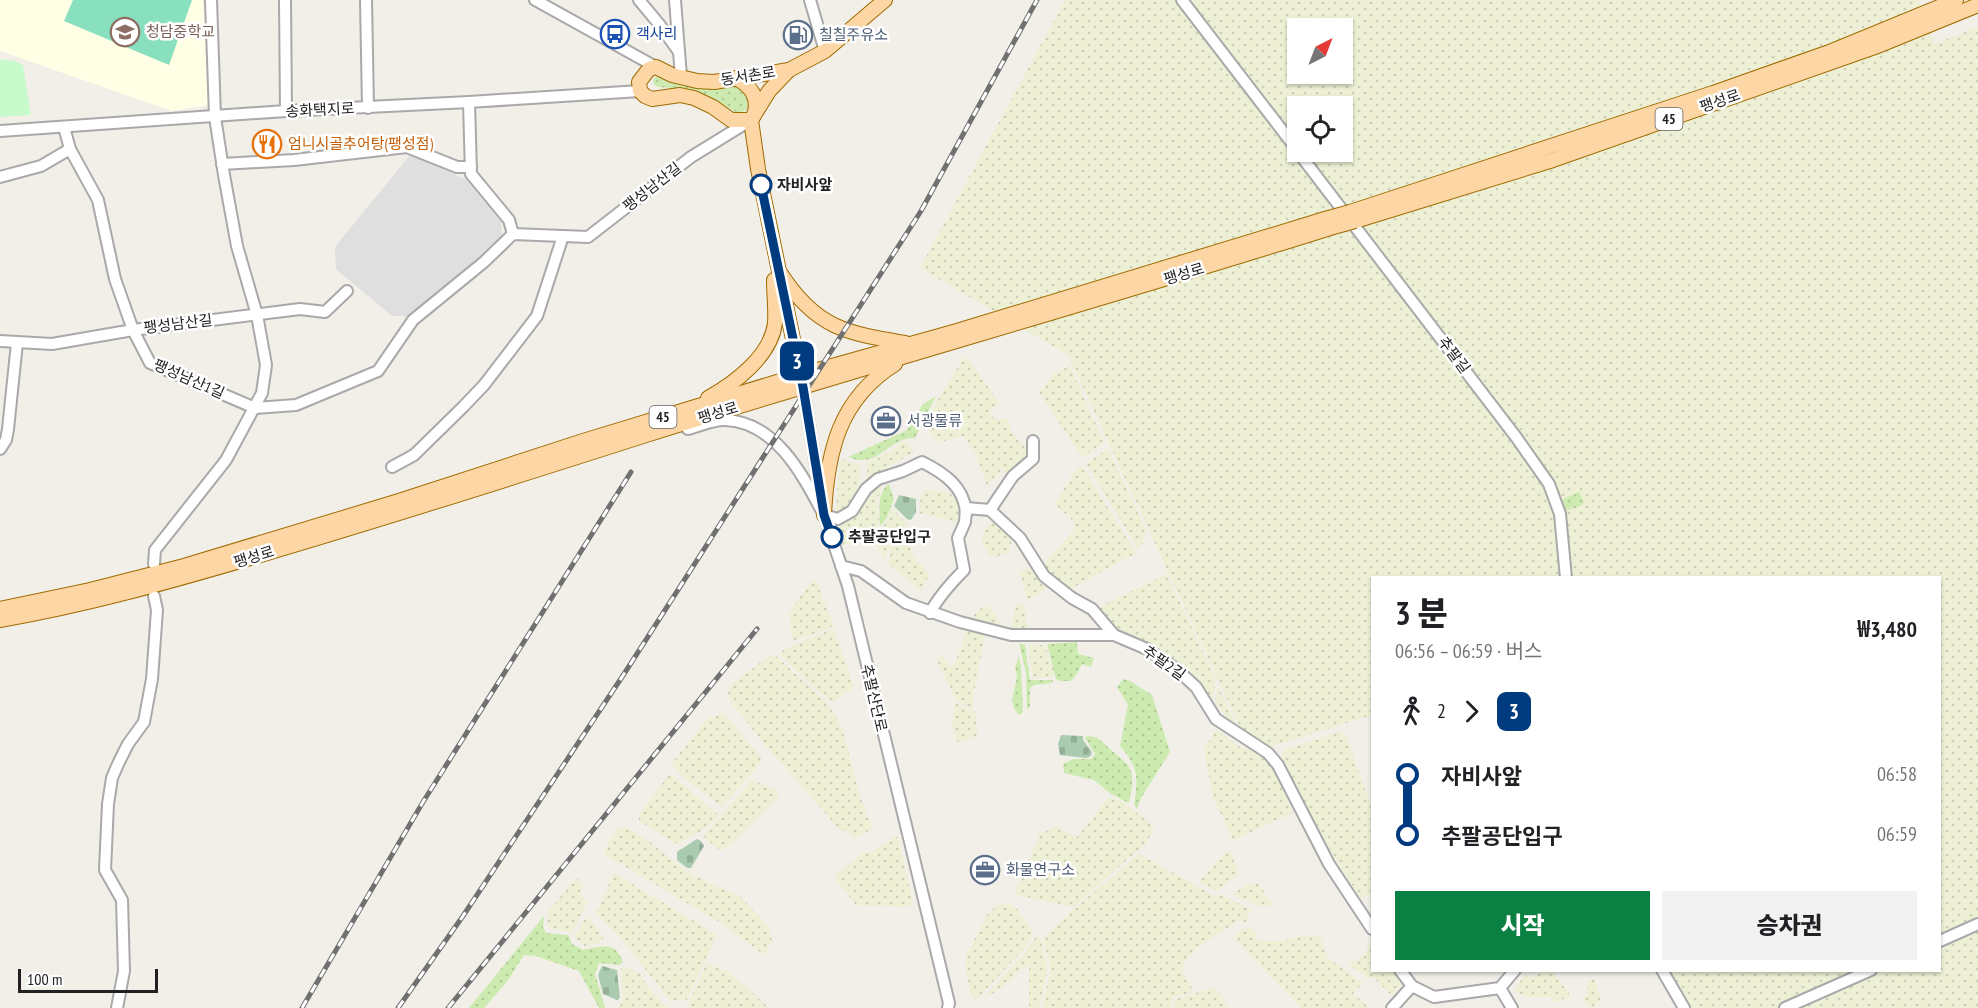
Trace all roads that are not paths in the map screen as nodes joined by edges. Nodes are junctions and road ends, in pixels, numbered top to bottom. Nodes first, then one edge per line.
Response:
1 (211, 0) edge
2 (285, 0) edge
3 (366, 0) edge
4 (535, 0) edge
5 (639, 0) edge
6 (675, 0) edge
7 (810, 0) edge
8 (885, 0) edge
9 (1182, 0) edge
10 (1956, 0) edge
11 (1978, 5) edge
12 (825, 51) junction
13 (679, 53) junction
14 (656, 67) junction
15 (789, 70) junction
16 (681, 77) junction
17 (736, 78) junction
18 (640, 91) junction
19 (469, 102) junction
20 (368, 108) junction
21 (286, 111) junction
22 (215, 117) junction
23 (752, 120) junction
24 (64, 127) junction
25 (0, 131) edge
26 (1287, 137) edge
27 (70, 149) junction
28 (1306, 162) edge
29 (222, 164) junction
30 (471, 167) junction
31 (0, 177) edge
32 (1352, 216) junction
33 (513, 234) junction
34 (563, 236) junction
35 (777, 267) junction
36 (347, 291) dead end
37 (257, 315) junction
38 (133, 330) junction
39 (0, 341) edge
40 (17, 343) junction
41 (909, 350) junction
42 (802, 381) junction
43 (255, 408) junction
44 (677, 419) junction
45 (1033, 441) dead end
46 (0, 449) edge
47 (392, 467) dead end
48 (990, 510) junction
49 (966, 514) junction
50 (824, 515) junction
51 (154, 564) dead end
52 (841, 566) junction
53 (1566, 576) edge
54 (154, 596) dead end
55 (0, 609) edge
56 (930, 613) junction
57 (0, 620) edge
58 (1114, 635) junction
59 (1978, 924) edge
60 (1371, 927) edge
61 (1941, 941) edge
62 (1402, 972) edge
63 (1513, 972) edge
64 (1663, 972) edge
65 (1866, 972) edge
66 (1412, 986) junction
67 (1500, 988) junction
68 (117, 1008) edge
69 (948, 1008) edge
70 (1392, 1008) edge
71 (1512, 1008) edge
72 (1684, 1008) edge
73 (1785, 1008) edge

1 - 22 street
2 - 21 street
3 - 20 street
4 - 14 street, 동서촌로
5 - 13 street
6 - 13 street
7 - 12 street
8 - 12 main road, 동서촌로
9 - 26 street, 추팔길
10 - 32 main road, 팽성로 / 45
11 - 32 main road, 팽성로 / 45
12 - 15 main road, 동서촌로
13 - 16 street
14 - 16 main road, 동서촌로
14 - 18 main road
15 - 17 main road, 동서촌로
15 - 23 main road
16 - 17 main road, 동서촌로
17 - 23 main road
18 - 19 street, 송화택지로
18 - 23 main road, 송화택지로
19 - 20 street, 송화택지로
19 - 30 street
20 - 21 street, 송화택지로
21 - 22 street, 송화택지로
22 - 24 street, 송화택지로
22 - 29 street
23 - 34 street, 팽성남산길
23 - 35 main road
24 - 25 street, 송화택지로
24 - 27 street, 팽성남산1길
27 - 31 street
27 - 38 street, 팽성남산1길
28 - 53 street, 추팔길
29 - 30 street
29 - 37 street
30 - 33 street
32 - 41 main road, 팽성로 / 45, bridge
33 - 34 street, 팽성남산길
33 - 43 street
34 - 47 street
35 - 41 main road
35 - 42 main road
35 - 44 main road
36 - 37 street, 팽성남산길
37 - 38 street, 팽성남산길
37 - 43 street
38 - 40 street, 팽성남산길
38 - 43 street, 팽성남산1길
39 - 40 street, 팽성남산길
40 - 46 street
41 - 42 main road, 팽성로 / 45
41 - 50 main road
42 - 44 main road, 팽성로 / 45
42 - 50 street, 추팔산단로
43 - 51 street
44 - 50 street
44 - 55 main road, 팽성로 / 45
44 - 57 main road, 팽성로 / 45
45 - 48 street
48 - 49 street
48 - 58 street
49 - 50 street
49 - 56 street
50 - 52 street, 추팔산단로
52 - 56 street, 추팔2길
52 - 69 street, 추팔산단로
54 - 68 street
56 - 58 street, 추팔2길
58 - 60 street, 추팔2길
59 - 61 street
62 - 66 street
63 - 67 street
64 - 72 street
65 - 73 street
66 - 67 street
66 - 70 street
67 - 71 street

